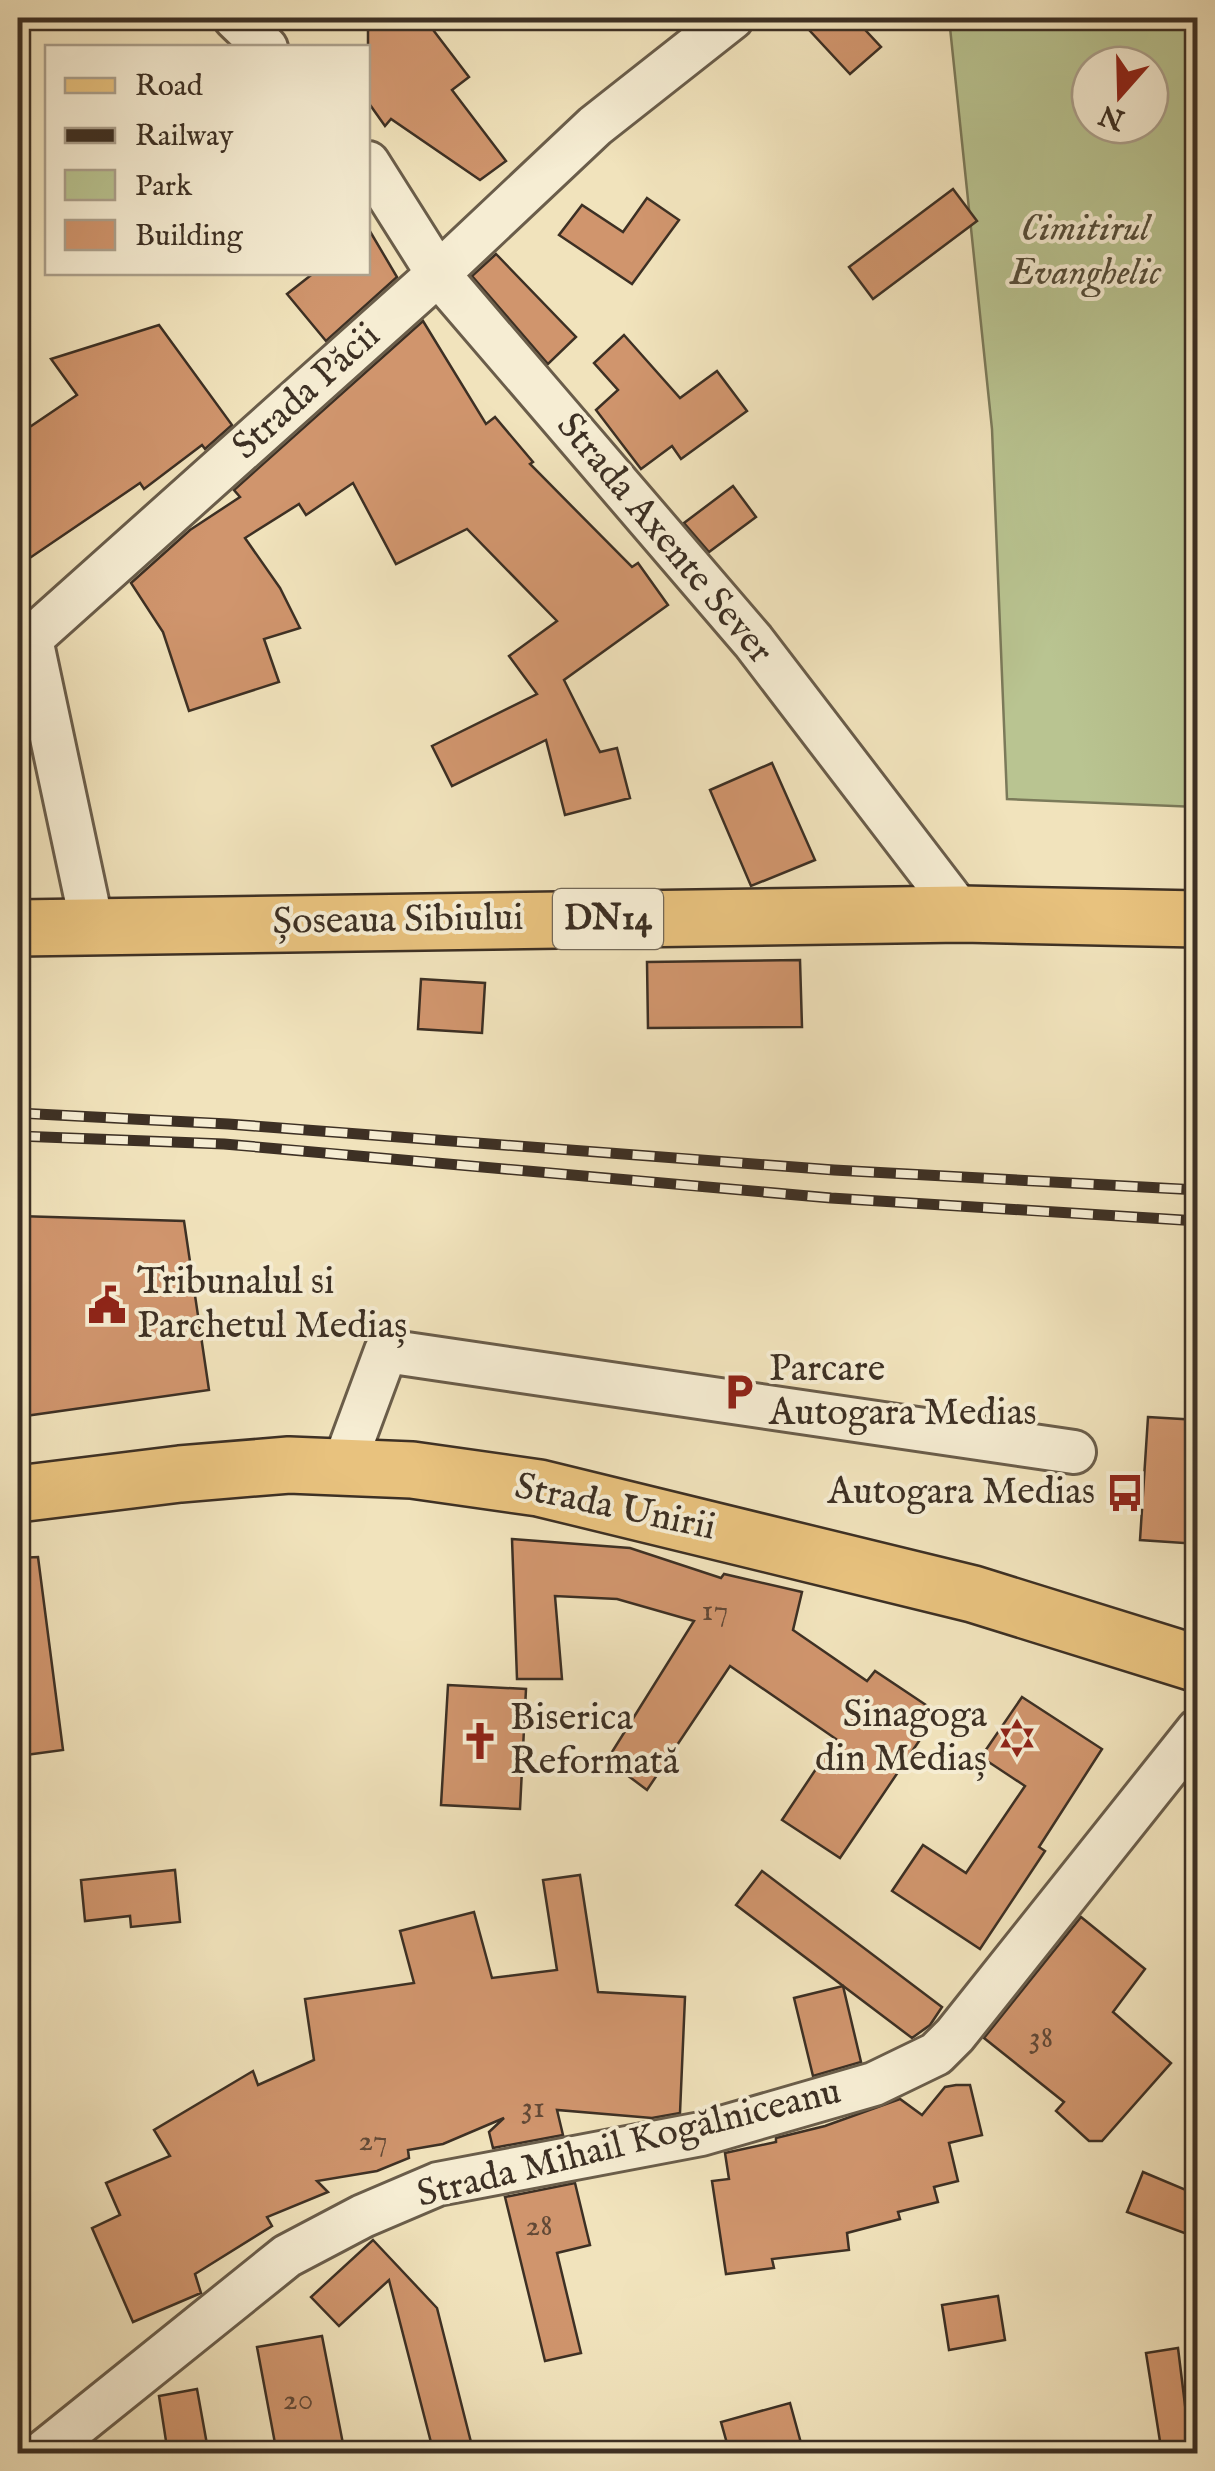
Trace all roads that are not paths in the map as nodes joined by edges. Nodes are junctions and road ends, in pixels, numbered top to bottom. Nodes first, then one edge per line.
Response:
1 (234, 18) edge
2 (732, 18) edge
3 (263, 45) edge
4 (370, 165) edge
5 (438, 274) junction
6 (24, 644) edge
7 (962, 914) junction
8 (1198, 919) edge
9 (92, 925) junction
10 (18, 928) edge
11 (1074, 1452) dead end
12 (343, 1467) junction
13 (18, 1494) edge
14 (1198, 1664) edge
15 (1198, 1730) edge
16 (41, 2454) edge

1 - 3 street
2 - 5 street, Strada Păcii
4 - 5 street, Strada Axente Sever
5 - 6 street, Strada Păcii
5 - 7 street, Strada Axente Sever
6 - 9 street
7 - 8 main road, Șoseaua Sibiului / DN14
7 - 9 main road, Șoseaua Sibiului / DN14
9 - 10 main road, Șoseaua Sibiului / DN14
11 - 12 street
12 - 13 main road, Strada Unirii
12 - 14 main road, Strada Unirii
15 - 16 street, Strada Mihail Kogălniceanu

